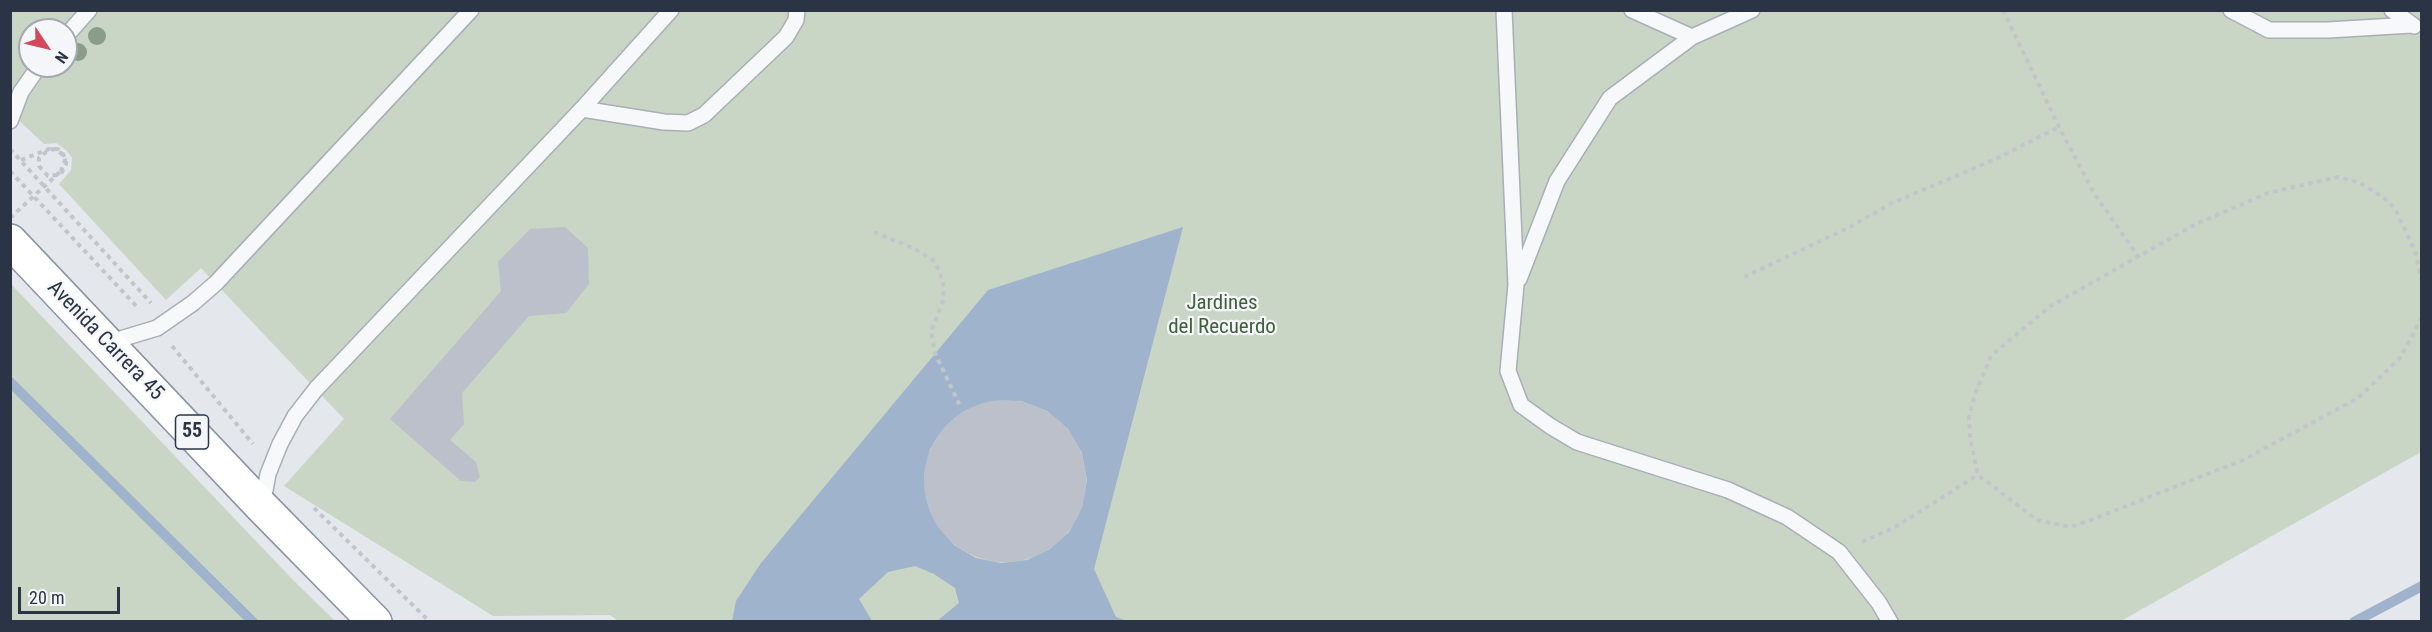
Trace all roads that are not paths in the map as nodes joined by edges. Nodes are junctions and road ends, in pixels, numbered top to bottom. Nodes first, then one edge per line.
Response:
1 (89, 10) edge
2 (471, 10) edge
3 (797, 10) edge
4 (1504, 10) edge
5 (1632, 10) edge
6 (1752, 10) edge
7 (2230, 10) edge
8 (2392, 10) edge
9 (668, 13) edge
10 (78, 22) edge
11 (2417, 27) edge
12 (1692, 37) junction
13 (30, 78) edge
14 (582, 109) junction
15 (10, 121) edge
16 (10, 241) edge
17 (1516, 285) junction
18 (107, 343) junction
19 (262, 507) junction
20 (375, 621) edge
21 (1890, 621) edge

1 - 10 lane
2 - 18 lane
3 - 14 lane
4 - 17 lane
5 - 12 lane
6 - 12 lane
7 - 11 lane
8 - 11 lane
9 - 14 lane
12 - 17 lane
13 - 15 lane
14 - 19 lane
16 - 18 highway, Avenida Carrera 45 / 55
17 - 21 lane
18 - 19 highway, Avenida Carrera 45 / 55
19 - 20 highway, Avenida Carrera 45 / 55

